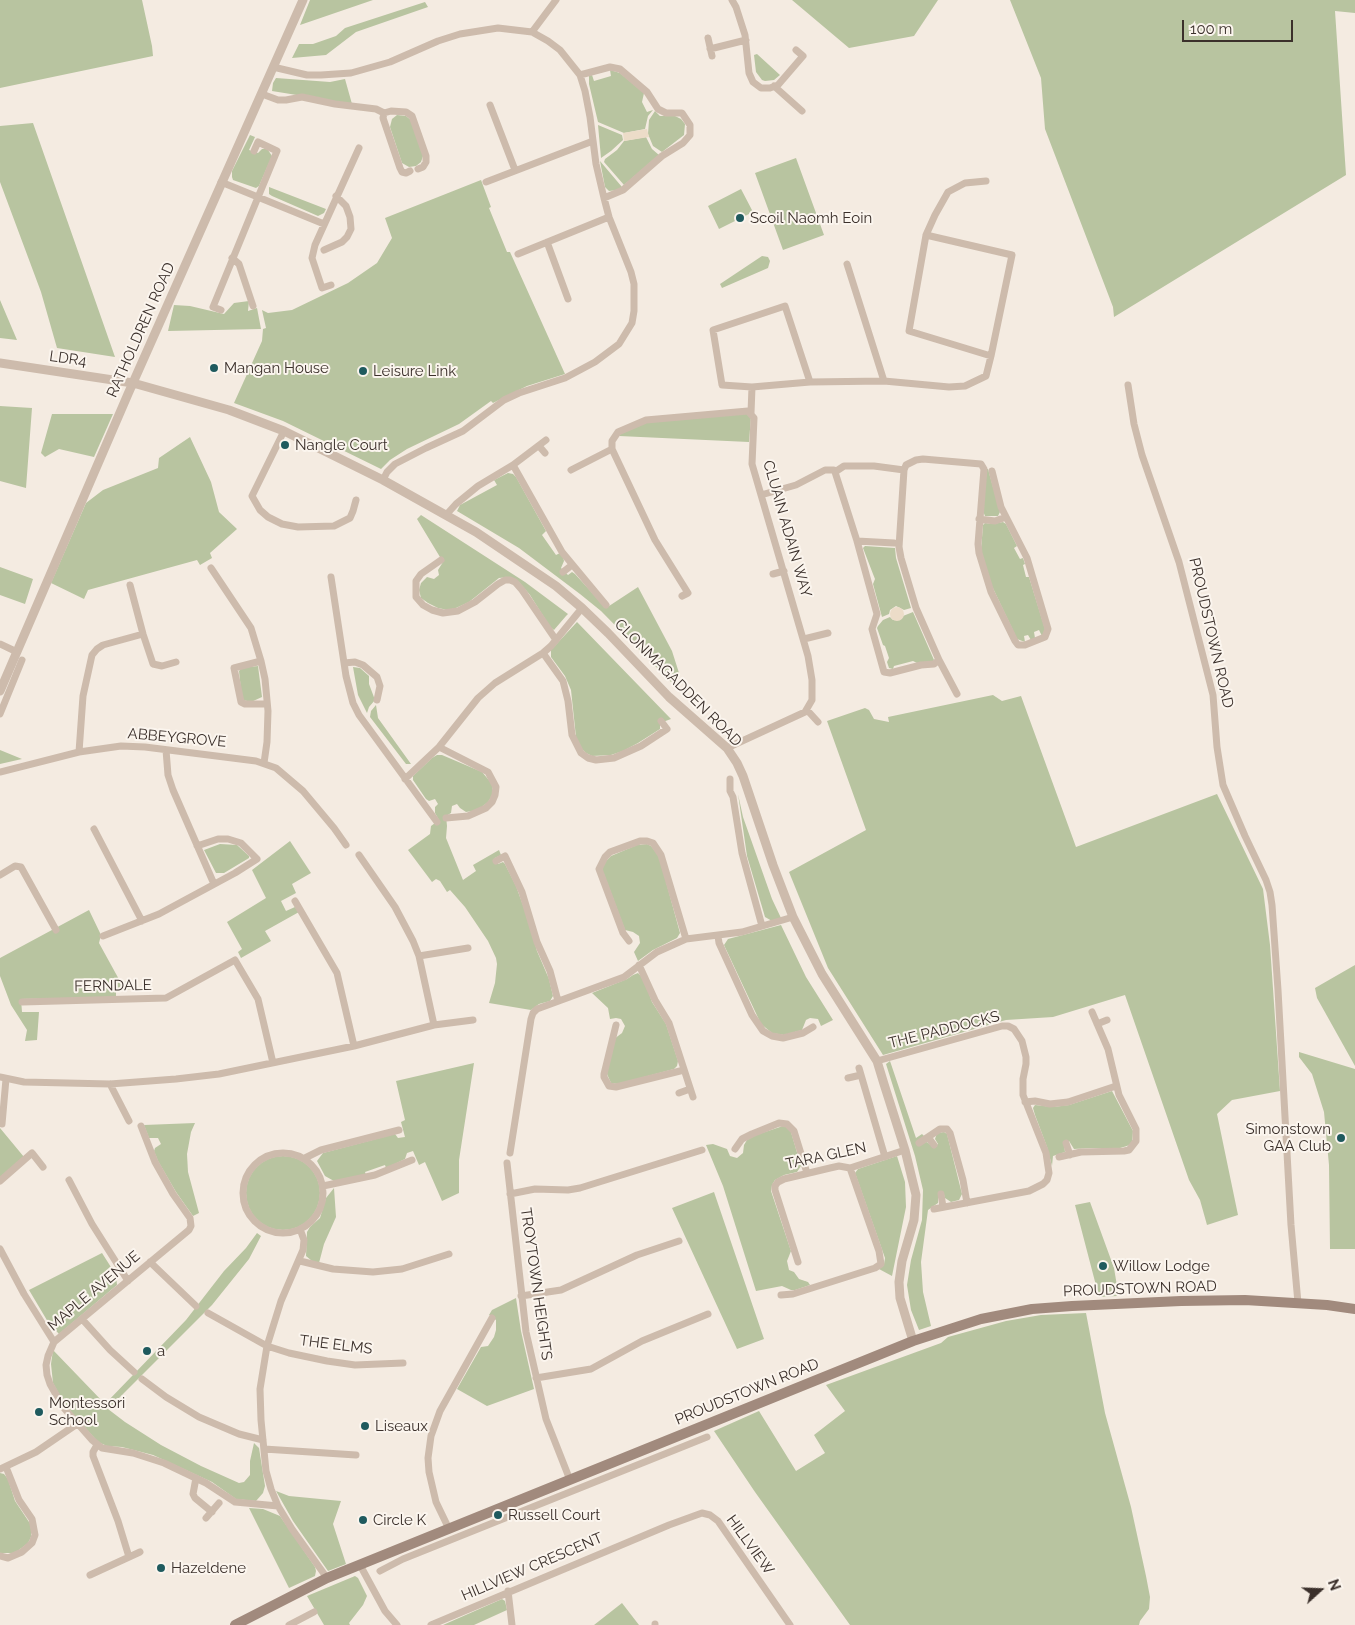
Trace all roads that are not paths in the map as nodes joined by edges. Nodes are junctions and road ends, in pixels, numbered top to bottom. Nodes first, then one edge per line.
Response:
1 (303, 0) edge
2 (556, 0) edge
3 (732, 0) edge
4 (532, 32) junction
5 (708, 38) dead end
6 (746, 40) junction
7 (796, 50) dead end
8 (273, 67) junction
9 (580, 75) junction
10 (774, 86) junction
11 (262, 94) junction
12 (490, 105) dead end
13 (802, 111) dead end
14 (384, 113) junction
15 (593, 140) junction
16 (359, 148) dead end
17 (254, 151) dead end
18 (515, 170) junction
19 (986, 181) dead end
20 (221, 182) junction
21 (486, 182) dead end
22 (336, 196) junction
23 (258, 198) junction
24 (604, 198) junction
25 (610, 217) junction
26 (324, 224) junction
27 (926, 235) junction
28 (547, 242) junction
29 (324, 250) dead end
30 (518, 254) dead end
31 (232, 258) junction
32 (847, 264) dead end
33 (332, 285) dead end
34 (568, 299) dead end
35 (253, 306) dead end
36 (221, 310) dead end
37 (991, 356) junction
38 (0, 363) edge
39 (884, 381) junction
40 (810, 382) junction
41 (133, 383) junction
42 (1128, 385) dead end
43 (752, 387) junction
44 (751, 413) junction
45 (284, 431) junction
46 (546, 440) dead end
47 (612, 445) junction
48 (539, 446) junction
49 (545, 453) dead end
50 (513, 465) junction
51 (570, 470) dead end
52 (904, 470) junction
53 (992, 471) dead end
54 (836, 472) junction
55 (383, 480) junction
56 (761, 495) junction
57 (356, 500) dead end
58 (446, 515) junction
59 (1006, 517) junction
60 (980, 519) junction
61 (857, 541) junction
62 (894, 543) dead end
63 (441, 560) dead end
64 (572, 565) junction
65 (211, 568) dead end
66 (784, 571) junction
67 (563, 572) dead end
68 (772, 574) dead end
69 (331, 577) dead end
70 (130, 585) dead end
71 (682, 596) dead end
72 (606, 605) dead end
73 (582, 608) junction
74 (828, 633) dead end
75 (143, 634) junction
76 (804, 639) junction
77 (556, 640) junction
78 (0, 644) edge
79 (17, 652) junction
80 (543, 653) junction
81 (22, 660) dead end
82 (939, 660) junction
83 (261, 661) junction
84 (176, 662) dead end
85 (344, 663) junction
86 (12, 674) junction
87 (0, 691) edge
88 (957, 694) dead end
89 (376, 700) dead end
90 (267, 704) junction
91 (807, 710) junction
92 (0, 714) edge
93 (661, 722) dead end
94 (818, 722) dead end
95 (439, 747) junction
96 (727, 748) junction
97 (166, 750) junction
98 (79, 752) junction
99 (264, 763) junction
100 (0, 772) edge
101 (406, 779) junction
102 (730, 779) dead end
103 (446, 818) dead end
104 (437, 822) dead end
105 (94, 829) dead end
106 (346, 845) dead end
107 (197, 846) junction
108 (359, 856) dead end
109 (496, 861) dead end
110 (0, 875) edge
111 (214, 884) junction
112 (295, 901) dead end
113 (793, 917) junction
114 (142, 921) junction
115 (762, 926) junction
116 (56, 930) dead end
117 (103, 936) dead end
118 (718, 936) junction
119 (686, 939) junction
120 (629, 941) dead end
121 (468, 948) dead end
122 (419, 956) junction
123 (639, 964) junction
124 (22, 1002) dead end
125 (558, 1002) junction
126 (1092, 1012) dead end
127 (473, 1020) dead end
128 (1107, 1020) dead end
129 (1097, 1024) junction
130 (434, 1025) junction
131 (616, 1025) dead end
132 (813, 1027) dead end
133 (354, 1046) junction
134 (877, 1061) junction
135 (273, 1063) junction
136 (684, 1070) junction
137 (3, 1078) edge
138 (848, 1078) dead end
139 (110, 1084) junction
140 (1116, 1086) junction
141 (690, 1089) junction
142 (679, 1093) dead end
143 (693, 1097) dead end
144 (1025, 1102) junction
145 (129, 1121) dead end
146 (2, 1124) dead end
147 (141, 1126) dead end
148 (399, 1130) dead end
149 (928, 1137) junction
150 (919, 1143) dead end
151 (1066, 1143) dead end
152 (934, 1145) dead end
153 (735, 1149) dead end
154 (702, 1150) dead end
155 (904, 1150) junction
156 (510, 1153) dead end
157 (1070, 1155) junction
158 (885, 1157) junction
159 (1059, 1157) dead end
160 (305, 1158) junction
161 (412, 1160) dead end
162 (506, 1163) dead end
163 (43, 1167) dead end
164 (850, 1168) junction
165 (807, 1173) junction
166 (69, 1180) dead end
167 (0, 1181) edge
168 (323, 1186) junction
169 (510, 1194) junction
170 (941, 1194) dead end
171 (967, 1203) junction
172 (943, 1207) junction
173 (934, 1209) dead end
174 (300, 1229) junction
175 (679, 1241) dead end
176 (0, 1249) edge
177 (448, 1254) dead end
178 (300, 1261) junction
179 (150, 1262) junction
180 (798, 1262) dead end
181 (128, 1281) junction
182 (781, 1295) dead end
183 (521, 1296) junction
184 (1298, 1303) junction
185 (196, 1306) dead end
186 (1355, 1309) edge
187 (208, 1313) dead end
188 (708, 1314) dead end
189 (492, 1318) dead end
190 (82, 1319) junction
191 (913, 1341) junction
192 (54, 1342) junction
193 (267, 1346) junction
194 (404, 1363) dead end
195 (134, 1372) dead end
196 (536, 1378) junction
197 (142, 1379) dead end
198 (77, 1424) junction
199 (707, 1437) dead end
200 (263, 1440) junction
201 (97, 1446) junction
202 (666, 1447) junction
203 (264, 1449) junction
204 (356, 1455) dead end
205 (3, 1468) edge
206 (196, 1478) junction
207 (570, 1480) junction
208 (541, 1498) junction
209 (219, 1503) dead end
210 (278, 1506) junction
211 (212, 1512) junction
212 (206, 1518) dead end
213 (449, 1529) junction
214 (644, 1536) joint
215 (140, 1552) dead end
216 (0, 1556) edge
217 (129, 1557) junction
218 (360, 1565) junction
219 (380, 1571) dead end
220 (90, 1575) dead end
221 (328, 1578) junction
222 (508, 1592) junction
223 (314, 1612) dead end
224 (235, 1625) edge
225 (289, 1625) edge
226 (397, 1625) edge
227 (431, 1625) edge
228 (512, 1625) edge
229 (790, 1625) edge

1 - 8 street, RATHOLDREN ROAD
2 - 4 street
3 - 6 street
4 - 8 street
4 - 9 street
5 - 6 street
6 - 10 street
7 - 10 street
8 - 11 street, RATHOLDREN ROAD
9 - 15 street
9 - 24 street
10 - 13 street
11 - 14 street
11 - 20 street, RATHOLDREN ROAD
12 - 18 street
14 - 14 street
15 - 18 street
15 - 24 street
16 - 22 street
17 - 23 street
18 - 21 street
19 - 27 street
20 - 23 street
20 - 41 street, RATHOLDREN ROAD
22 - 26 street
22 - 29 street
23 - 26 street
23 - 31 street
24 - 25 street
25 - 28 street
25 - 55 street
26 - 33 street
27 - 37 street
27 - 37 street
28 - 30 street
28 - 34 street
31 - 35 street
31 - 36 street
32 - 39 street
37 - 39 street
38 - 41 street, LDR4
39 - 40 street
40 - 43 street
40 - 43 street
41 - 45 street, CLONMAGADDEN ROAD
41 - 79 street, RATHOLDREN ROAD
42 - 184 street, PROUDSTOWN ROAD
43 - 44 street, CLUAIN ADAIN WAY
44 - 47 street
44 - 56 street, CLUAIN ADAIN WAY
45 - 55 street, CLONMAGADDEN ROAD
45 - 57 street
46 - 48 street
47 - 51 street
47 - 71 street
48 - 49 street
48 - 50 street
50 - 58 street
50 - 64 street
52 - 54 street
52 - 60 street
52 - 82 street
53 - 59 street
54 - 56 street
54 - 61 street
55 - 58 street, CLONMAGADDEN ROAD
56 - 66 street, CLUAIN ADAIN WAY
58 - 73 street, CLONMAGADDEN ROAD
59 - 60 street
59 - 60 street
61 - 62 street
61 - 82 street
63 - 77 street
64 - 67 street
64 - 72 street
65 - 83 street
66 - 68 street
66 - 76 street, CLUAIN ADAIN WAY
69 - 85 street
70 - 75 street
73 - 77 street
73 - 96 street, CLONMAGADDEN ROAD
74 - 76 street
75 - 84 street
75 - 98 street
76 - 91 street, CLUAIN ADAIN WAY
77 - 80 street
78 - 79 street
79 - 86 street, RATHOLDREN ROAD
80 - 93 street
80 - 95 street
81 - 86 street, RATHOLDREN ROAD
82 - 88 street
83 - 90 street
83 - 90 street
85 - 89 street
85 - 101 street
86 - 87 street, RATHOLDREN ROAD
86 - 92 street, RATHOLDREN ROAD
90 - 99 street
91 - 94 street
91 - 96 street
95 - 101 street
95 - 103 street
96 - 113 street, CLONMAGADDEN ROAD
97 - 98 street, ABBEYGROVE
97 - 99 street, ABBEYGROVE
97 - 107 street
98 - 100 street, ABBEYGROVE
99 - 106 street, ABBEYGROVE
101 - 104 street
102 - 115 street
105 - 114 street
107 - 111 street
107 - 111 street
108 - 122 street
109 - 125 street
110 - 116 street
111 - 114 street
112 - 133 street
113 - 115 street
113 - 134 street, CLONMAGADDEN ROAD
114 - 117 street
115 - 118 street
118 - 119 street
118 - 132 street
119 - 120 street
119 - 123 street
121 - 122 street
122 - 130 street
123 - 125 street
123 - 136 street
124 - 135 street, FERNDALE
125 - 156 street
126 - 129 street
127 - 130 street
128 - 129 street
129 - 140 street
130 - 133 street
131 - 136 street
133 - 135 street
134 - 144 street, THE PADDOCKS
134 - 155 street, CLONMAGADDEN ROAD
135 - 139 street
136 - 141 street
137 - 139 street
137 - 146 street
138 - 158 street
139 - 145 street
140 - 144 street
140 - 157 street
141 - 142 street
141 - 143 street
144 - 171 street, THE PADDOCKS
147 - 179 street, MAPLE AVENUE
148 - 160 street
149 - 150 street
149 - 152 street
149 - 171 street
151 - 157 street
153 - 165 street
154 - 169 street, TROYTOWN HEIGHTS
155 - 158 street, TARA GLEN
155 - 191 street, CLONMAGADDEN ROAD
157 - 159 street
158 - 164 street, TARA GLEN
160 - 168 street
160 - 174 street
161 - 168 street
162 - 169 street, TROYTOWN HEIGHTS
163 - 167 street
164 - 165 street, TARA GLEN
164 - 182 street
165 - 180 street, TARA GLEN
166 - 181 street
168 - 174 street
169 - 183 street, TROYTOWN HEIGHTS
170 - 172 street
171 - 172 street, THE PADDOCKS
172 - 173 street, THE PADDOCKS
174 - 178 street
175 - 183 street
176 - 192 street
177 - 178 street
178 - 193 street
179 - 181 street, MAPLE AVENUE
179 - 185 street
181 - 190 street, MAPLE AVENUE
183 - 196 street, TROYTOWN HEIGHTS
184 - 186 main road, PROUDSTOWN ROAD
184 - 191 main road, PROUDSTOWN ROAD
187 - 193 street, THE ELMS
188 - 196 street, TROYTOWN HEIGHTS
189 - 213 street
190 - 192 street, MAPLE AVENUE
190 - 195 street
191 - 202 main road, PROUDSTOWN ROAD
192 - 198 street, MAPLE AVENUE
193 - 194 street, THE ELMS
193 - 200 street
196 - 207 street, TROYTOWN HEIGHTS
197 - 200 street
198 - 201 street, MAPLE AVENUE
198 - 205 street
199 - 202 street
200 - 203 street
201 - 206 street
201 - 217 street
202 - 207 main road, PROUDSTOWN ROAD
202 - 208 street
203 - 204 street
203 - 210 street
205 - 216 street
206 - 210 street
206 - 211 street
207 - 208 main road, PROUDSTOWN ROAD
208 - 213 main road, PROUDSTOWN ROAD
208 - 219 street
209 - 211 street
210 - 221 street
211 - 212 street
213 - 218 main road, PROUDSTOWN ROAD
214 - 222 street, HILLVIEW CRESCENT
214 - 229 street, HILLVIEW
215 - 217 street
217 - 220 street
218 - 221 main road, PROUDSTOWN ROAD
218 - 226 street
221 - 224 main road, PROUDSTOWN ROAD
222 - 227 street, HILLVIEW CRESCENT
222 - 228 street
223 - 225 street

